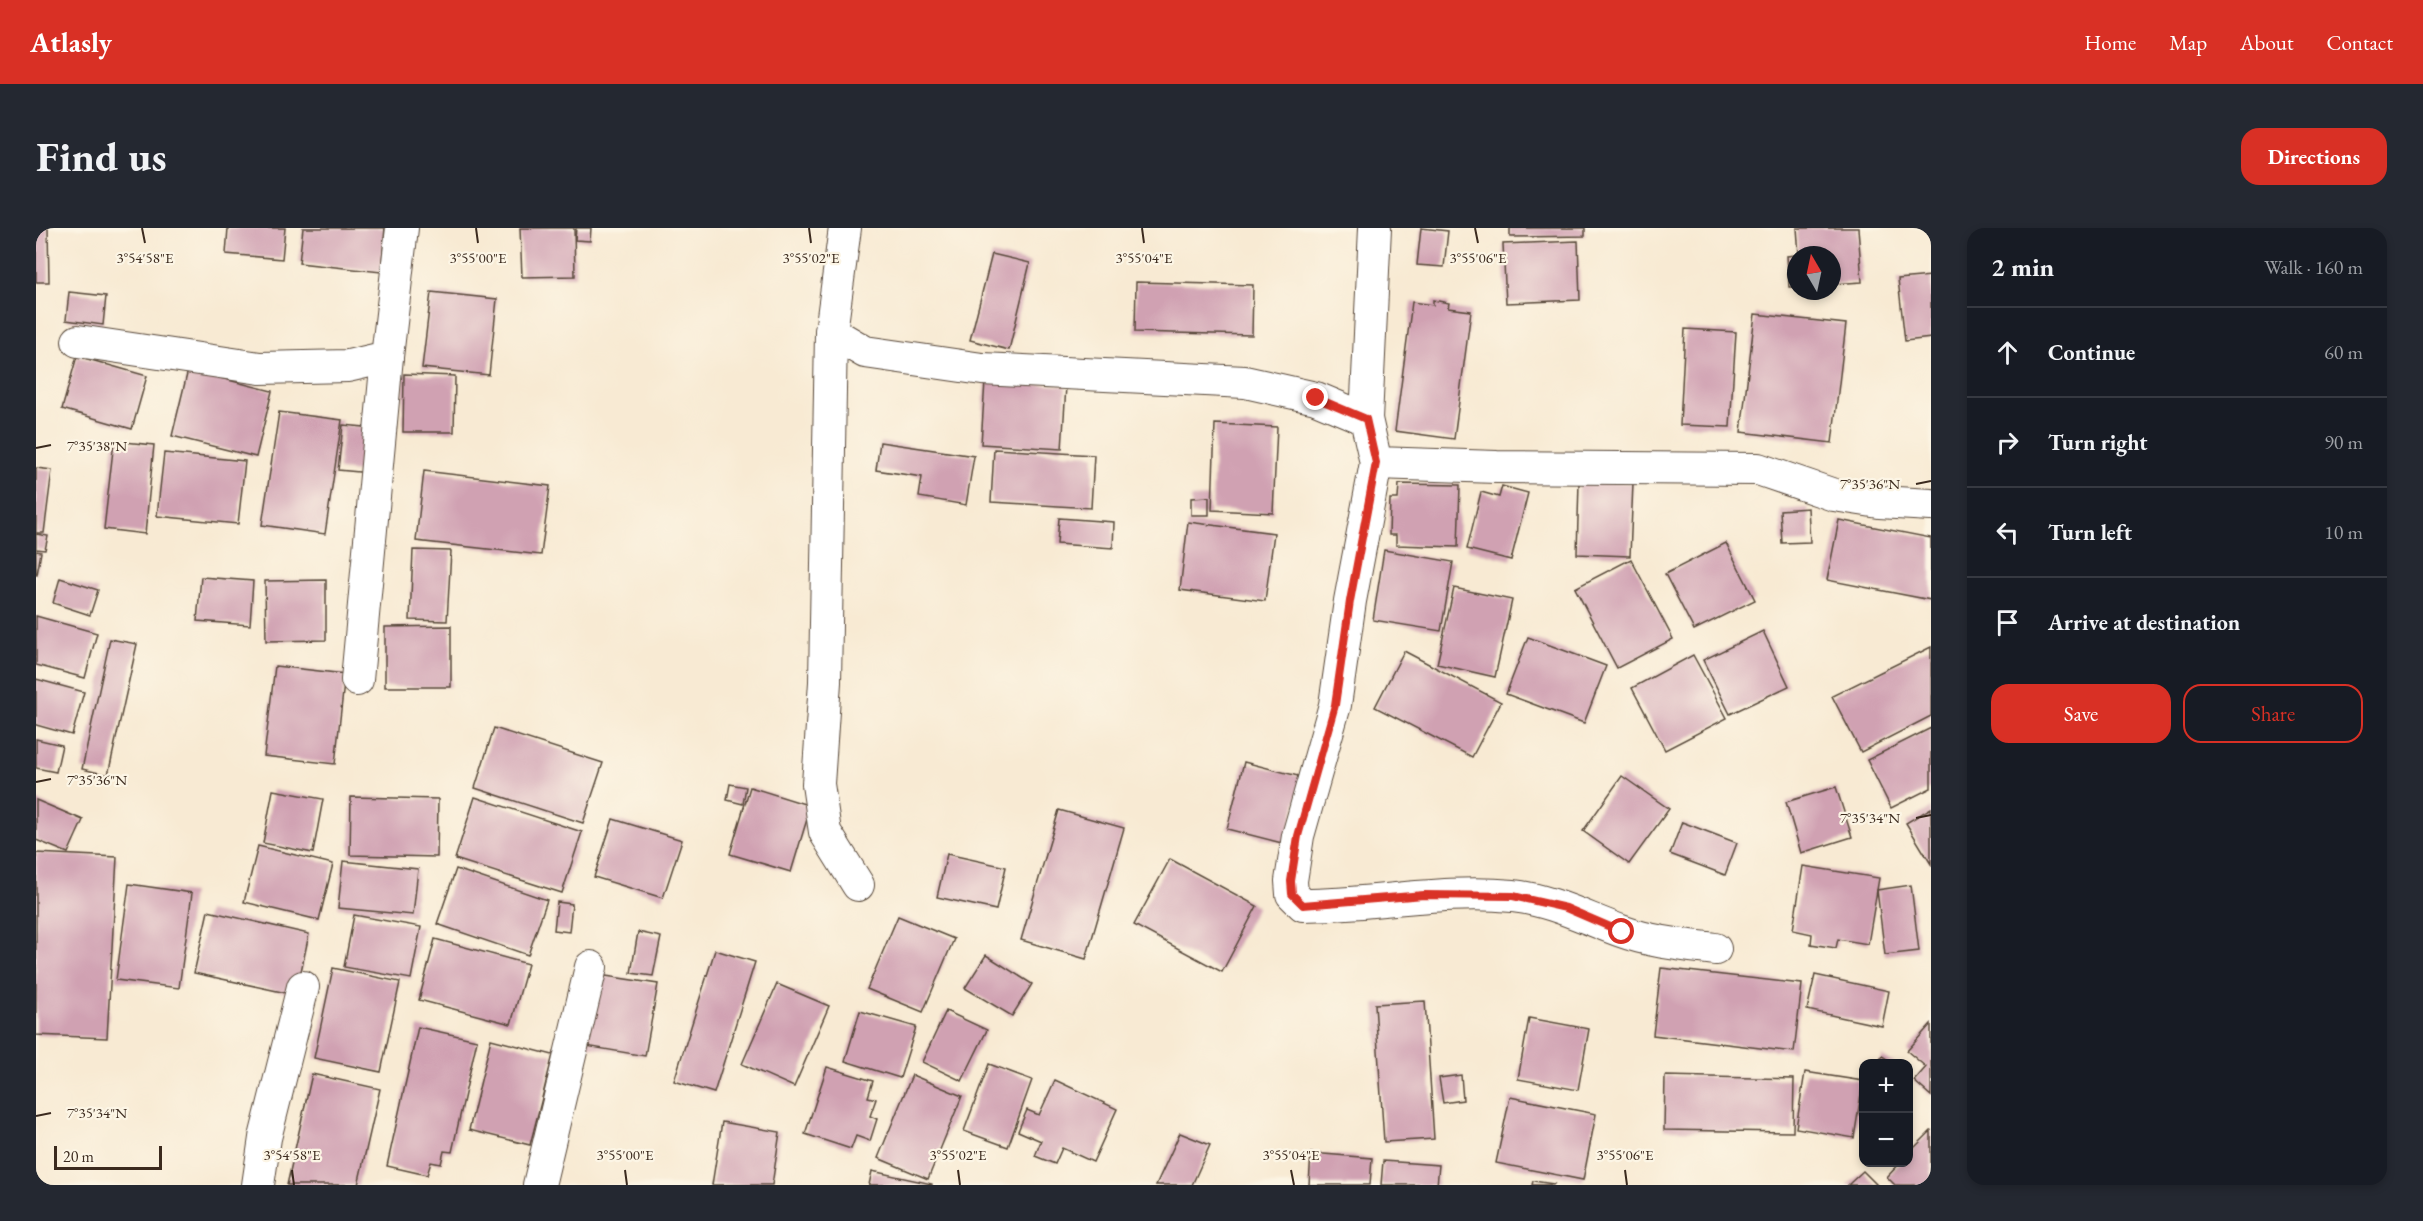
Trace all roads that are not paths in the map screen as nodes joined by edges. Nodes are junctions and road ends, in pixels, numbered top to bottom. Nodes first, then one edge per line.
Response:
1 (402, 228) edge
2 (845, 228) edge
3 (1376, 228) edge
4 (831, 332) junction
5 (78, 341) dead end
6 (387, 357) junction
7 (1366, 419) junction
8 (1376, 463) junction
9 (1931, 505) edge
10 (357, 680) dead end
11 (858, 885) dead end
12 (1715, 949) dead end
13 (591, 967) dead end
14 (303, 987) dead end
15 (258, 1185) edge
16 (540, 1185) edge

1 - 6 street
2 - 4 street
3 - 7 street
4 - 7 street
4 - 11 street
5 - 6 street
6 - 10 street
7 - 8 street
8 - 9 street
8 - 12 street
13 - 16 street
14 - 15 street

